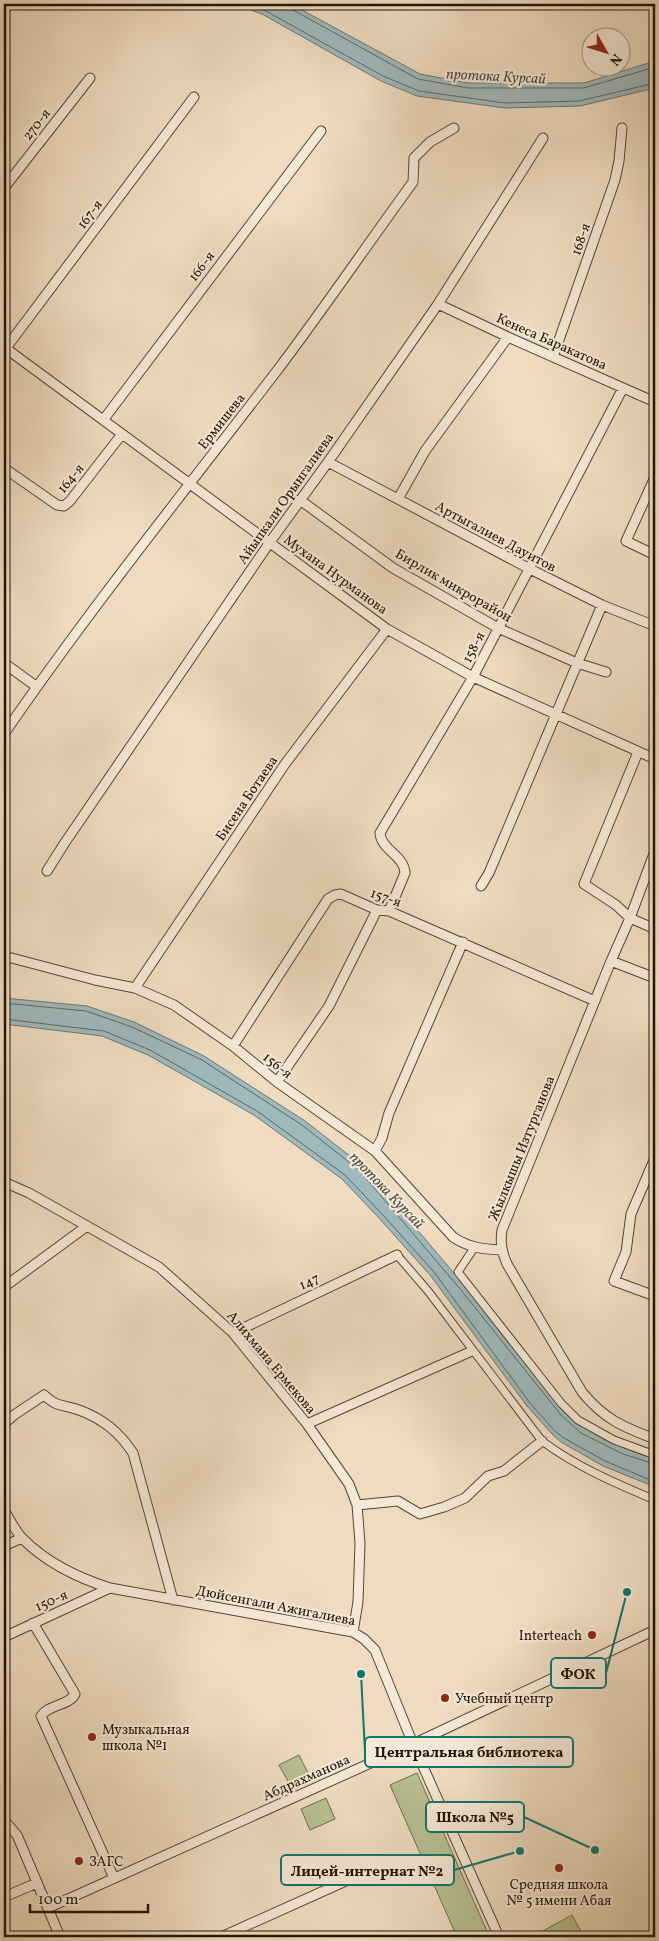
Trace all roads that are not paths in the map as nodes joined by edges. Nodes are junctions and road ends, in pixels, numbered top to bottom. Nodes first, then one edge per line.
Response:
1 (90, 78) dead end
2 (194, 97) dead end
3 (454, 128) dead end
4 (622, 128) dead end
5 (321, 131) dead end
6 (543, 138) dead end
7 (4, 188) edge
8 (438, 304) junction
9 (508, 337) junction
10 (5, 348) edge
11 (553, 356) junction
12 (623, 388) junction
13 (654, 399) edge
14 (104, 419) junction
15 (122, 434) junction
16 (328, 462) junction
17 (4, 468) edge
18 (655, 477) edge
19 (190, 482) junction
20 (398, 499) junction
21 (300, 500) junction
22 (270, 542) junction
23 (655, 555) edge
24 (530, 569) junction
25 (602, 605) junction
26 (655, 626) edge
27 (387, 628) junction
28 (498, 628) junction
29 (4, 663) edge
30 (578, 663) junction
31 (606, 672) dead end
32 (473, 677) junction
33 (37, 687) junction
34 (556, 715) junction
35 (4, 734) edge
36 (638, 752) junction
37 (655, 759) edge
38 (655, 851) edge
39 (47, 872) dead end
40 (481, 886) dead end
41 (377, 910) junction
42 (389, 911) junction
43 (630, 918) junction
44 (655, 929) edge
45 (463, 942) junction
46 (4, 956) edge
47 (611, 961) junction
48 (655, 978) edge
49 (135, 988) junction
50 (595, 1001) junction
51 (233, 1046) junction
52 (277, 1082) junction
53 (375, 1151) junction
54 (655, 1158) edge
55 (4, 1182) edge
56 (87, 1226) junction
57 (474, 1248) junction
58 (501, 1250) junction
59 (397, 1255) joint
60 (4, 1286) edge
61 (655, 1296) edge
62 (232, 1333) junction
63 (472, 1351) junction
64 (4, 1424) edge
65 (307, 1424) junction
66 (655, 1439) edge
67 (542, 1441) junction
68 (655, 1455) edge
69 (655, 1500) edge
70 (357, 1505) junction
71 (4, 1510) edge
72 (22, 1538) junction
73 (4, 1546) edge
74 (110, 1588) junction
75 (173, 1600) junction
76 (33, 1623) junction
77 (655, 1630) edge
78 (353, 1632) junction
79 (4, 1637) edge
80 (413, 1744) junction
81 (4, 1820) edge
82 (386, 1864) dead end
83 (114, 1878) junction
84 (37, 1883) junction
85 (4, 1897) edge
86 (48, 1908) junction
87 (60, 1937) edge
88 (221, 1937) edge
89 (499, 1937) edge

1 - 7 street, 270-я
2 - 10 street, 167-я
3 - 19 street, Ермишева
4 - 11 street, 168-я
5 - 14 street, 166-я
6 - 8 street, Айыпкали Орынгалиева
8 - 9 street, Кенеса Баракатова
8 - 16 street, Айыпкали Орынгалиева
9 - 11 street, Кенеса Баракатова
9 - 20 street
10 - 14 street, Мухана Нурманова
11 - 12 street, Кенеса Баракатова
12 - 13 street, Кенеса Баракатова
12 - 24 street, 158-я
14 - 15 street, Мухана Нурманова
15 - 17 street, 164-я
15 - 19 street, Мухана Нурманова
16 - 20 street, Артыгалиев Дауитов
16 - 21 street, Айыпкали Орынгалиева
18 - 23 street
19 - 22 street, Мухана Нурманова
19 - 33 street, Ермишева
20 - 24 street, Артыгалиев Дауитов
21 - 22 street, Айыпкали Орынгалиева
21 - 28 street, Бирлик микрорайон
22 - 27 street, Мухана Нурманова
22 - 39 street, Айыпкали Орынгалиева
24 - 25 street, Артыгалиев Дауитов
24 - 28 street, 158-я
25 - 26 street, Артыгалиев Дауитов
25 - 30 street
27 - 32 street, Мухана Нурманова
27 - 49 street, Бисена Ботаева
28 - 30 street, Бирлик микрорайон
28 - 32 street, 158-я
29 - 33 street
30 - 31 street, Бирлик микрорайон
30 - 34 street
32 - 34 street, Мухана Нурманова
32 - 42 street, 158-я
33 - 35 street, Ермишева
34 - 36 street, Мухана Нурманова
34 - 40 street
36 - 37 street, Мухана Нурманова
36 - 43 street
38 - 43 street, Жылкышы Изтурганова
41 - 42 street, 157-я
41 - 51 street, 157-я
41 - 52 street
42 - 45 street, 157-я
43 - 44 street
43 - 47 street, Жылкышы Изтурганова
45 - 50 street, 157-я
45 - 53 street
46 - 49 street, 156-я
47 - 48 street
47 - 50 street, Жылкышы Изтурганова
49 - 51 street, 156-я
50 - 58 street, Жылкышы Изтурганова
51 - 52 street, 156-я
52 - 53 street, 156-я
53 - 57 street, 156-я
54 - 61 street
55 - 56 street, Алихмана Ермекова
56 - 60 street
56 - 62 street, Алихмана Ермекова
57 - 58 street, 156-я
57 - 68 street
58 - 66 street
59 - 62 street, 147
59 - 63 street
62 - 65 street, Алихмана Ермекова
63 - 65 street
63 - 67 street
64 - 75 street
65 - 70 street, Алихмана Ермекова
67 - 69 street
67 - 70 street
70 - 78 street, Алихмана Ермекова
71 - 72 street, Дюйсенгали Ажигалиева
72 - 73 street
72 - 74 street, Дюйсенгали Ажигалиева
74 - 75 street, Дюйсенгали Ажигалиева
74 - 76 street, 150-я
75 - 78 street, Дюйсенгали Ажигалиева
76 - 79 street, 150-я
76 - 83 street
77 - 80 street, Абдрахманова
78 - 80 street, Дюйсенгали Ажигалиева
80 - 83 street, Абдрахманова
80 - 89 street, Дюйсенгали Ажигалиева
81 - 84 street
82 - 88 street
83 - 86 street, Абдрахманова
84 - 85 street
84 - 86 street
86 - 87 street

